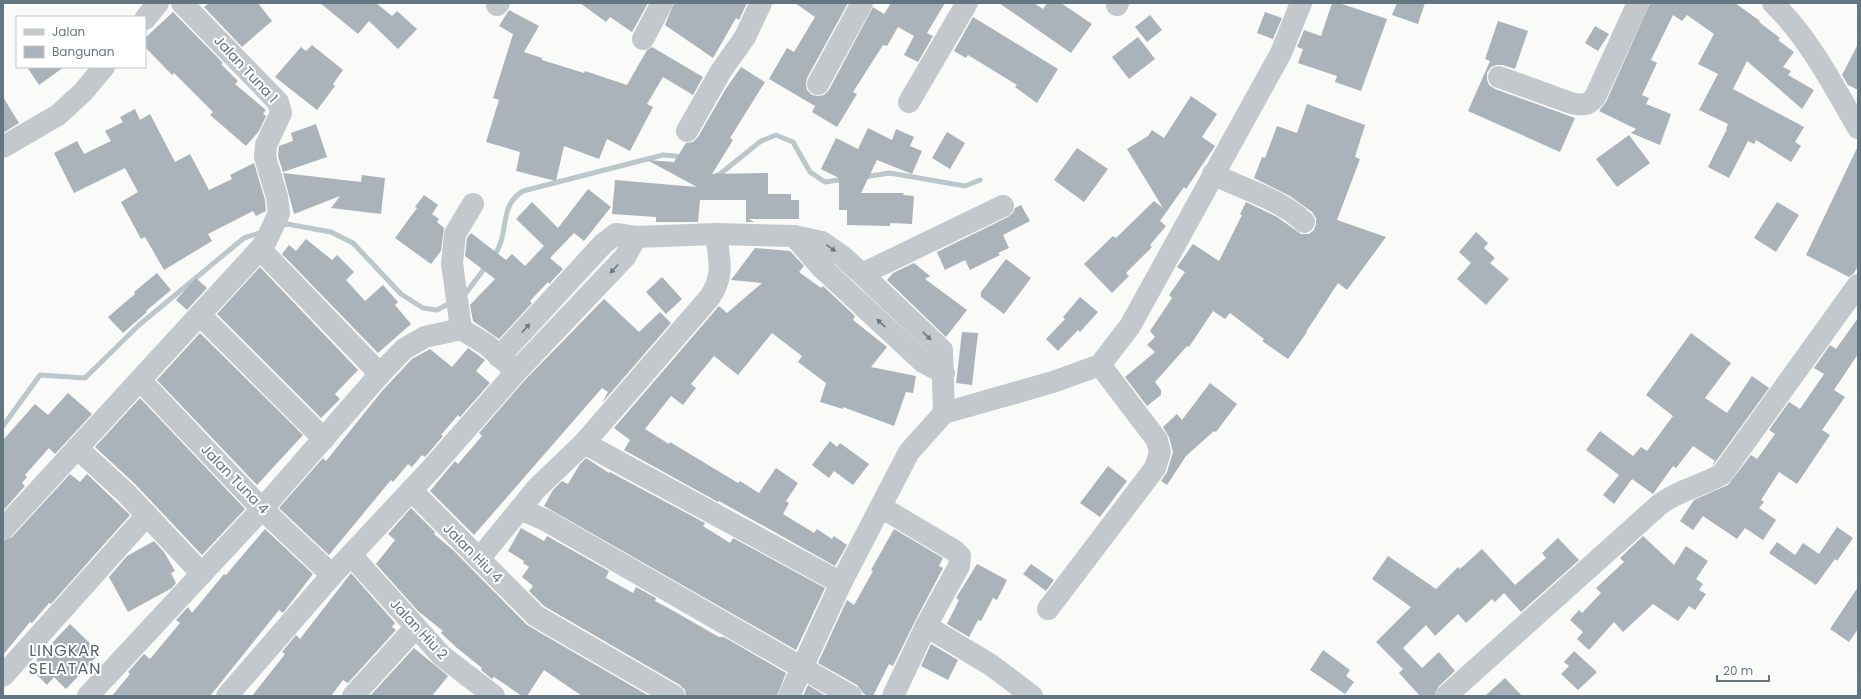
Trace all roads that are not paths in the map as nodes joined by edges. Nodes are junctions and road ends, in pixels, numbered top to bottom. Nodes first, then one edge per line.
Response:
1 (158, 3) edge
2 (182, 3) edge
3 (662, 3) edge
4 (761, 3) edge
5 (862, 3) edge
6 (967, 3) edge
7 (1301, 3) edge
8 (1638, 3) edge
9 (1773, 3) edge
10 (146, 18) edge
11 (643, 39) dead end
12 (103, 68) edge
13 (1499, 77) dead end
14 (818, 84) dead end
15 (909, 102) dead end
16 (1858, 128) edge
17 (687, 131) dead end
18 (3, 147) edge
19 (1213, 174) junction
20 (473, 204) dead end
21 (1003, 206) dead end
22 (1304, 222) dead end
23 (716, 234) junction
24 (794, 236) junction
25 (636, 237) junction
26 (263, 245) junction
27 (862, 274) junction
28 (1858, 285) edge
29 (200, 315) junction
30 (460, 322) junction
31 (499, 357) junction
32 (1100, 365) junction
33 (516, 372) junction
34 (944, 373) junction
35 (380, 374) junction
36 (140, 380) junction
37 (944, 414) junction
38 (324, 439) junction
39 (584, 443) junction
40 (77, 448) junction
41 (411, 490) junction
42 (880, 507) junction
43 (262, 509) junction
44 (520, 509) junction
45 (147, 515) junction
46 (3, 529) edge
47 (351, 555) junction
48 (479, 559) junction
49 (202, 574) junction
50 (332, 575) junction
51 (841, 583) junction
52 (1048, 608) dead end
53 (926, 626) junction
54 (416, 628) junction
55 (803, 667) junction
56 (3, 676) edge
57 (88, 696) edge
58 (227, 696) edge
59 (353, 696) edge
60 (494, 696) edge
61 (674, 696) edge
62 (789, 696) edge
63 (851, 696) edge
64 (894, 696) edge
65 (1032, 696) edge
66 (1446, 696) edge

1 - 10 street
2 - 26 street, Jalan Tuna 1
3 - 11 street
4 - 17 street
5 - 14 street
6 - 15 street
7 - 19 street
8 - 13 street
9 - 16 street
12 - 18 street
19 - 22 street
19 - 32 street
20 - 30 street
21 - 27 street
23 - 24 street
23 - 25 street
23 - 39 street
24 -> 27 street
34 -> 24 street
31 -> 25 street
25 -> 33 street
26 - 29 street
26 - 35 street
27 -> 34 street
28 - 66 street
29 - 36 street
29 - 38 street
30 - 31 street
30 - 35 street
31 - 33 street
32 - 37 street
32 - 52 street
33 - 41 street
34 - 37 street
35 - 38 street
36 - 40 street
36 - 43 street, Jalan Tuna 4
37 - 42 street
38 - 43 street
39 - 44 street
39 - 51 street
40 - 45 street
40 - 46 street
41 - 47 street
41 - 48 street, Jalan Hiu 4
42 - 51 street
42 - 53 street
43 - 49 street
43 - 50 street, Jalan Tuna 4
44 - 48 street
44 - 55 street
45 - 49 street
45 - 56 street
47 - 50 street
47 - 54 street, Jalan Hiu 2
48 - 61 street, Jalan Hiu 4
49 - 57 street
50 - 58 street
51 - 55 street
53 - 64 street
53 - 65 street
54 - 59 street
54 - 60 street, Jalan Hiu 2
55 - 62 street
55 - 63 street

